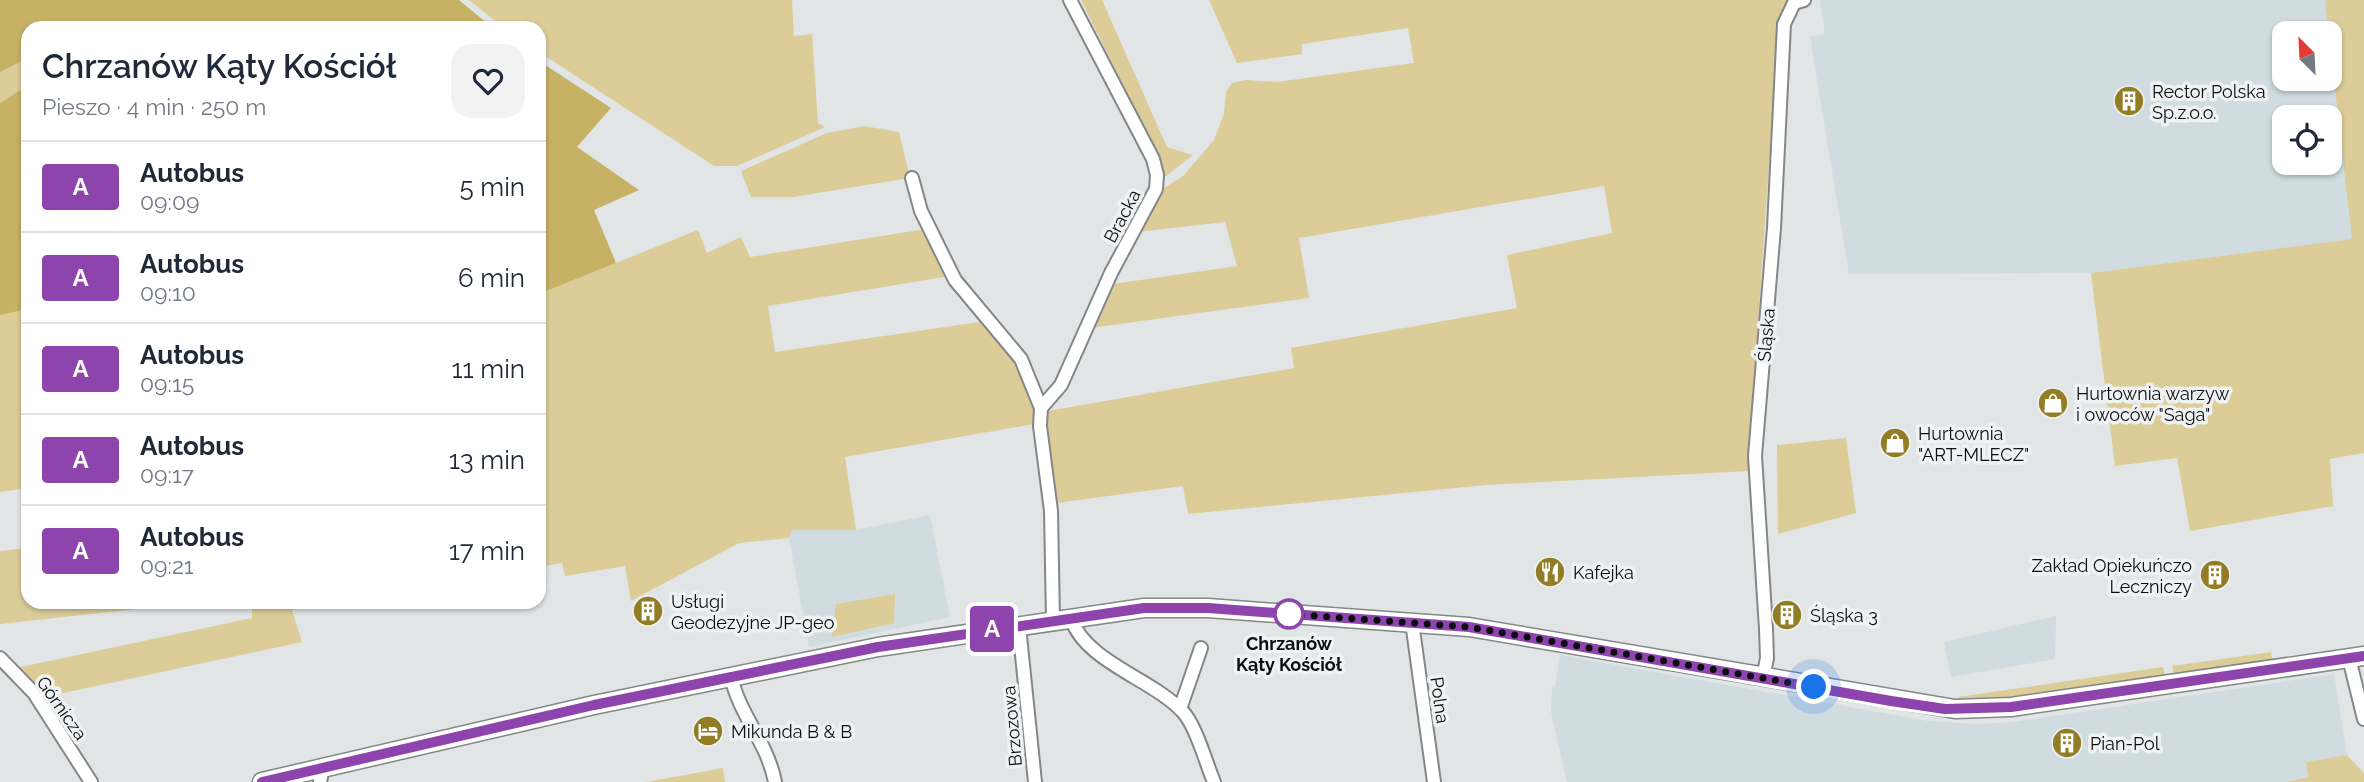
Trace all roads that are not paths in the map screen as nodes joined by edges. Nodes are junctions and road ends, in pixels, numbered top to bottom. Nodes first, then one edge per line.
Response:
1 (1070, 0) edge
2 (1804, 0) edge
3 (912, 178) dead end
4 (1041, 408) junction
5 (1062, 620) junction
6 (1412, 622) junction
7 (1019, 625) junction
8 (1201, 648) dead end
9 (2356, 657) edge
10 (0, 658) edge
11 (731, 676) junction
12 (1763, 678) junction
13 (1180, 709) junction
14 (2364, 719) edge
15 (322, 775) edge
16 (91, 782) edge
17 (262, 782) edge
18 (775, 782) edge
19 (1035, 782) edge
20 (1214, 782) edge
21 (1434, 782) edge

1 - 4 street, Bracka
2 - 12 street, Śląska
3 - 4 street
4 - 5 street
5 - 6 main road
5 - 7 main road
5 - 13 street
6 - 12 main road
6 - 21 street, Polna
7 - 11 main road
7 - 19 street, Brzozowa
8 - 13 street
9 - 12 main road
9 - 14 street
10 - 16 street, Górnicza
11 - 15 main road
11 - 18 street
13 - 20 street
15 - 17 main road

